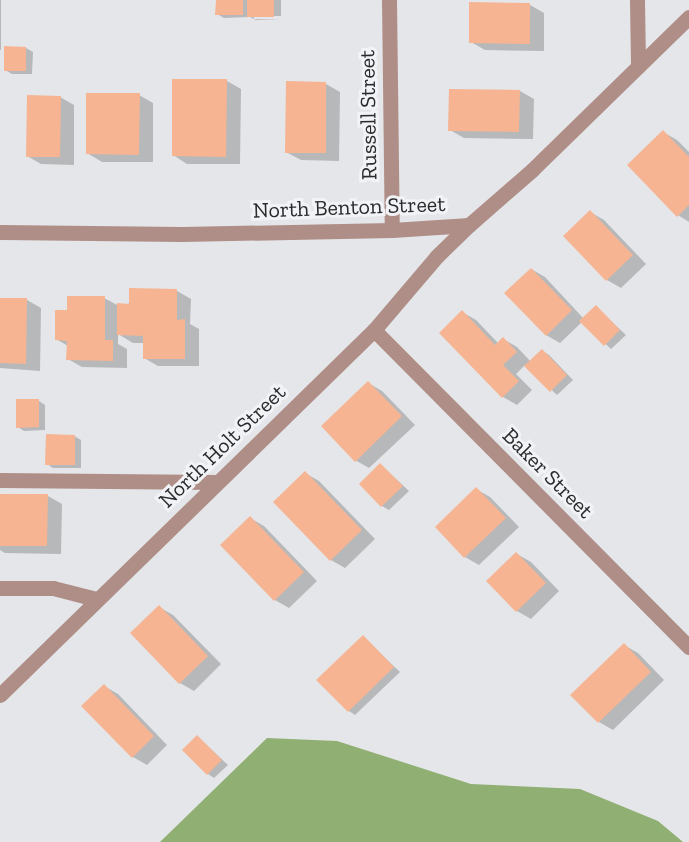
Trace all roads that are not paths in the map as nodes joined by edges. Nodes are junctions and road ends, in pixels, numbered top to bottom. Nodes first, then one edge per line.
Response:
1 (389, 0) edge
2 (638, 0) edge
3 (689, 17) edge
4 (638, 66) junction
5 (469, 225) junction
6 (392, 230) junction
7 (0, 232) edge
8 (374, 330) junction
9 (0, 480) edge
10 (217, 482) junction
11 (0, 588) edge
12 (96, 599) junction
13 (689, 647) edge
14 (0, 695) edge

1 - 6 street, Russell Street
2 - 4 street
3 - 4 street, North Benton Street
4 - 5 street, North Benton Street
5 - 6 street, North Benton Street
5 - 8 street, North Holt Street
6 - 7 street, North Benton Street
8 - 10 street, North Holt Street
8 - 13 street, Baker Street
9 - 10 street
10 - 12 street, North Holt Street
11 - 12 street
12 - 14 street, North Holt Street

